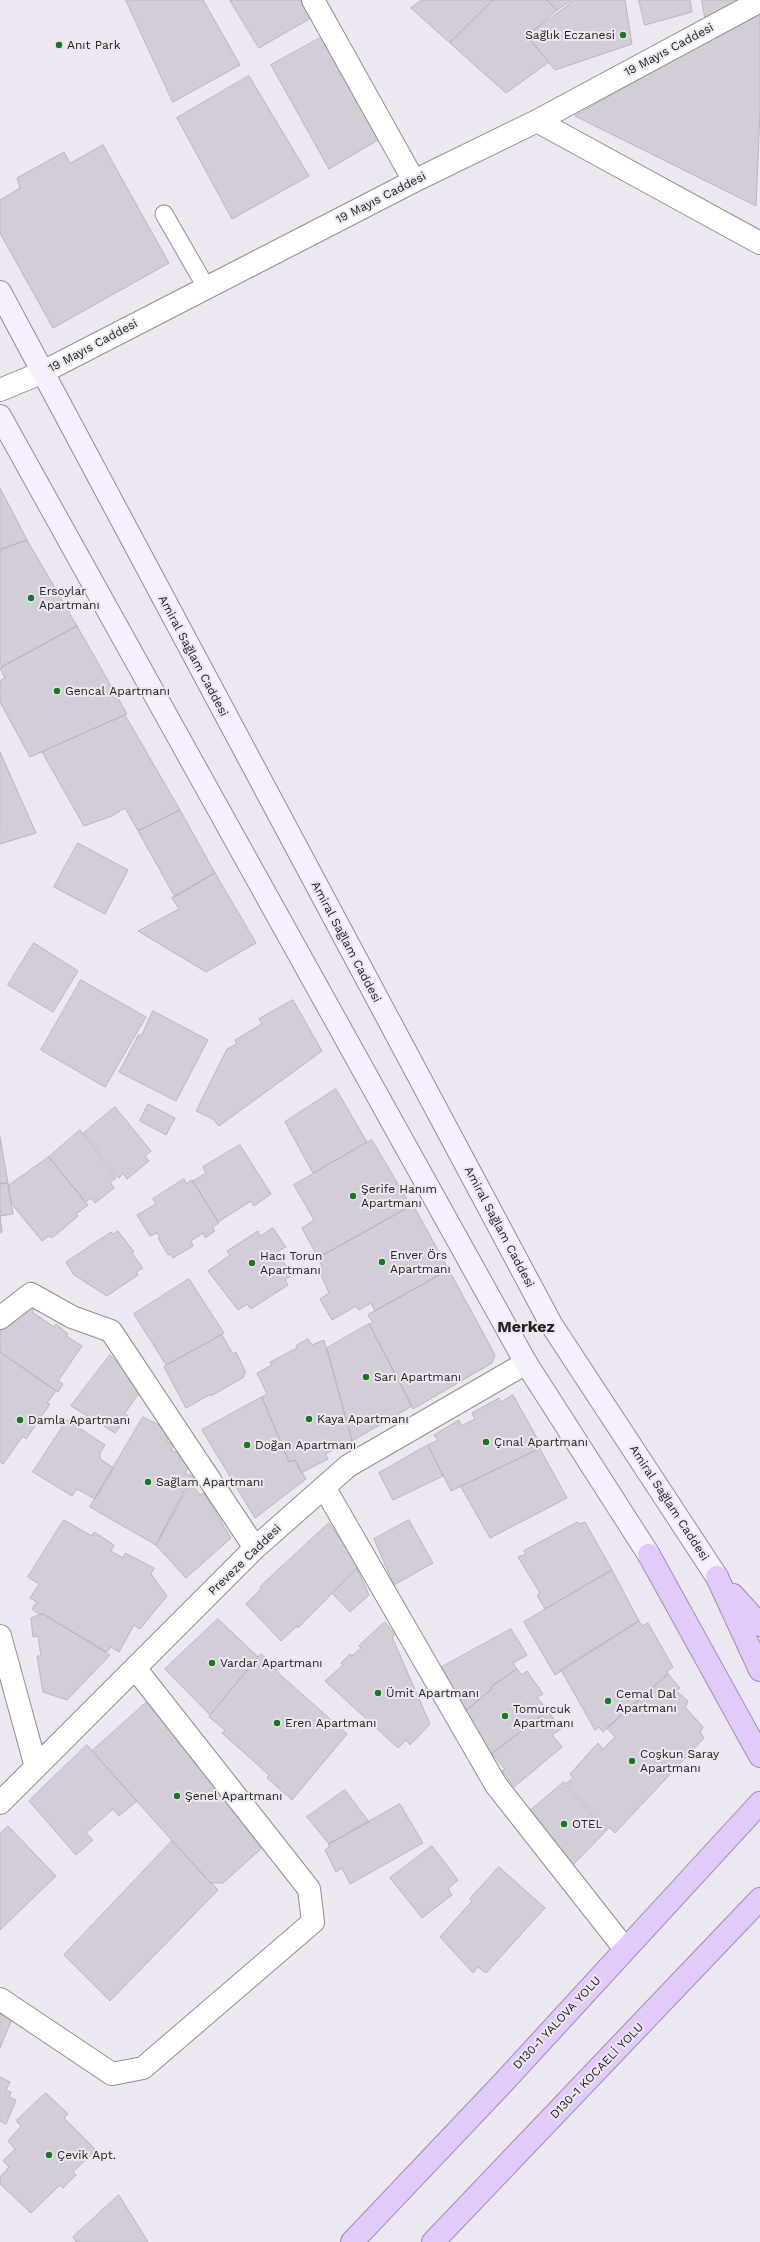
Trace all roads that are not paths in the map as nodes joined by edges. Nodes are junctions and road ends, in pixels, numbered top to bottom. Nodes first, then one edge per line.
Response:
1 (313, 0) edge
2 (760, 1) edge
3 (537, 121) junction
4 (414, 181) junction
5 (164, 214) dead end
6 (760, 242) edge
7 (206, 287) junction
8 (0, 292) edge
9 (41, 373) junction
10 (0, 390) edge
11 (0, 416) edge
12 (0, 1318) edge
13 (526, 1363) junction
14 (324, 1487) junction
15 (255, 1548) junction
16 (649, 1555) joint
17 (717, 1577) junction
18 (760, 1625) edge
19 (0, 1636) edge
20 (135, 1668) junction
21 (760, 1670) edge
22 (760, 1756) edge
23 (36, 1767) junction
24 (0, 1803) edge
25 (760, 1803) edge
26 (760, 1900) edge
27 (625, 1949) junction
28 (0, 2000) edge
29 (352, 2242) edge
30 (433, 2242) edge

1 - 4 street
2 - 3 street, 19 Mayıs Caddesi
3 - 4 street, 19 Mayıs Caddesi
3 - 6 street
4 - 7 street, 19 Mayıs Caddesi
5 - 7 lane
7 - 9 street, 19 Mayıs Caddesi
8 - 9 main road, Amiral Sağlam Caddesi
9 - 10 street, 19 Mayıs Caddesi
9 - 17 main road, Amiral Sağlam Caddesi
11 - 13 main road
12 - 15 street
13 - 14 street, Preveze Caddesi
13 - 16 main road
14 - 15 street, Preveze Caddesi
14 - 27 street
15 - 20 street, Preveze Caddesi
16 - 22 highway
17 - 18 highway
17 - 21 highway
19 - 23 street
20 - 23 street, Preveze Caddesi
20 - 28 street
23 - 24 street, Preveze Caddesi
25 - 27 highway, D130-1 YALOVA YOLU
26 - 30 highway, D130-1 KOCAELİ YOLU
27 - 29 highway, D130-1 YALOVA YOLU

